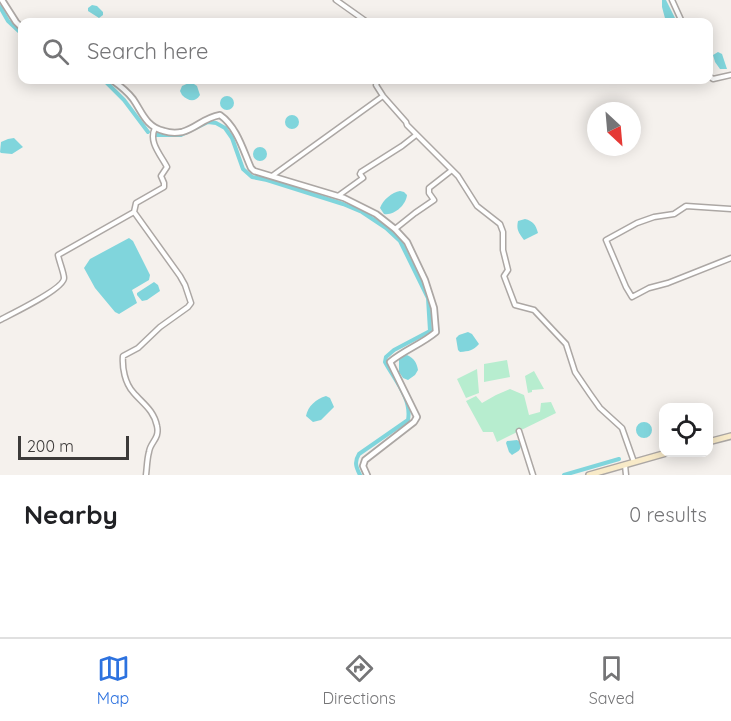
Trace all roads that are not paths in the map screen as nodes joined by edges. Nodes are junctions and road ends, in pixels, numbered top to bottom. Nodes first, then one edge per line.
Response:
1 (336, 0) edge
2 (672, 0) edge
3 (1, 1) edge
4 (361, 18) edge
5 (680, 18) edge
6 (18, 24) edge
7 (731, 75) edge
8 (713, 79) edge
9 (116, 84) edge
10 (376, 84) edge
11 (383, 96) junction
12 (155, 128) junction
13 (416, 135) junction
14 (452, 170) junction
15 (271, 177) junction
16 (338, 196) junction
17 (731, 209) edge
18 (134, 212) junction
19 (395, 229) junction
20 (731, 258) edge
21 (0, 320) edge
22 (519, 431) dead end
23 (731, 436) edge
24 (713, 441) edge
25 (659, 456) edge
26 (634, 462) junction
27 (625, 465) junction
28 (146, 475) edge
29 (367, 475) edge
30 (533, 475) edge
31 (588, 475) edge
32 (626, 475) edge

1 - 4 street
2 - 5 street
3 - 6 street
7 - 8 street
9 - 12 street
10 - 11 street
11 - 13 street
11 - 15 street
12 - 15 street
12 - 18 street
13 - 14 street
13 - 16 street
14 - 19 street
14 - 26 street
15 - 16 street
16 - 19 street
17 - 20 street
18 - 21 street
18 - 28 street
19 - 29 street
22 - 30 street
23 - 24 main road
25 - 26 main road
26 - 27 main road
27 - 31 main road
27 - 32 street

